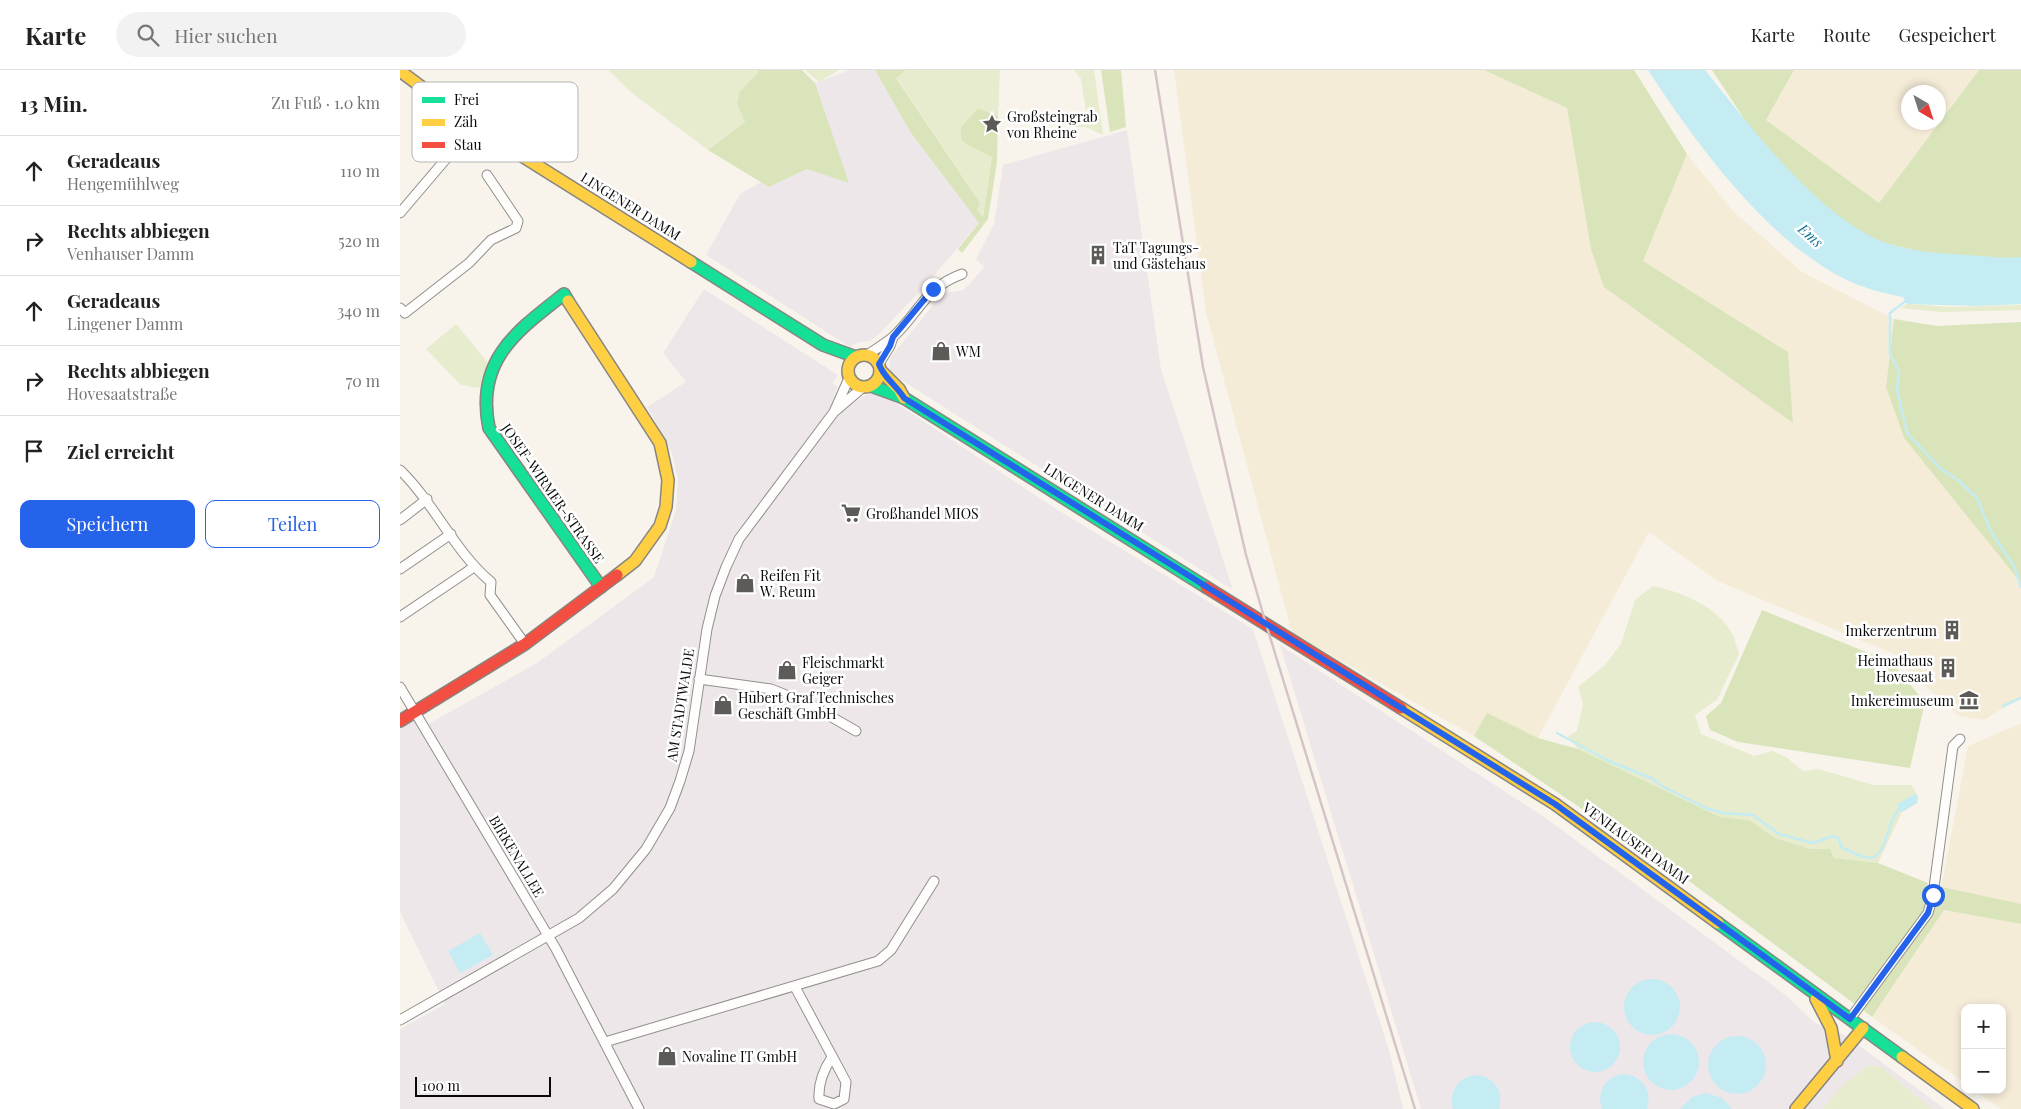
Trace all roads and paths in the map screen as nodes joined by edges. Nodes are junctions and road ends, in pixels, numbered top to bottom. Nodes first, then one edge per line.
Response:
1 (400, 72) edge
2 (414, 82) edge
3 (443, 162) edge
4 (531, 162) edge
5 (487, 175) dead end
6 (400, 213) edge
7 (962, 274) dead end
8 (400, 308) edge
9 (893, 337) junction
10 (823, 345) junction
11 (862, 356) junction
12 (880, 367) junction
13 (848, 374) junction
14 (866, 387) junction
15 (904, 398) junction
16 (834, 412) junction
17 (400, 470) edge
18 (427, 499) junction
19 (400, 520) edge
20 (451, 534) junction
21 (474, 567) junction
22 (400, 569) edge
23 (600, 587) junction
24 (400, 617) edge
25 (1266, 624) joint
26 (525, 644) junction
27 (700, 679) junction
28 (400, 687) edge
29 (416, 713) junction
30 (400, 721) edge
31 (856, 730) dead end
32 (1960, 739) dead end
33 (934, 881) dead end
34 (548, 936) junction
35 (1789, 974) junction
36 (795, 987) junction
37 (1850, 1019) junction
38 (400, 1020) edge
39 (1863, 1028) junction
40 (605, 1042) junction
41 (832, 1057) junction
42 (1837, 1061) junction
43 (639, 1109) edge
44 (1796, 1109) edge
45 (1973, 1109) edge

1 - 2 main road, LINGENER DAMM
3 - 6 street
4 - 10 main road, LINGENER DAMM
5 - 8 street
7 - 9 street
9 - 11 street
9 - 12 street
10 - 11 main road, LINGENER DAMM
10 - 13 main road, LINGENER DAMM
11 - 12 main road
11 - 13 main road
12 - 14 main road
12 - 15 main road, LINGENER DAMM
13 - 14 main road
13 - 16 street, AM STADTWALDE
14 - 15 main road, LINGENER DAMM
14 - 16 street, AM STADTWALDE
15 - 25 main road, LINGENER DAMM
16 - 27 street, AM STADTWALDE
17 - 18 street
18 - 19 street
18 - 20 street
20 - 21 street
20 - 22 street
21 - 24 street
21 - 26 street
23 - 23 main road, JOSEF-WIRMER-STRASSE
23 - 26 main road
25 - 35 main road, VENHAUSER DAMM
26 - 29 main road
27 - 31 street
27 - 34 street, AM STADTWALDE
28 - 29 street, BIRKENALLEE
29 - 30 main road
29 - 34 street, BIRKENALLEE
32 - 37 street
33 - 36 street
34 - 38 street, AM STADTWALDE
34 - 40 street, BIRKENALLEE
35 - 37 main road, VENHAUSER DAMM
35 - 42 main road
36 - 40 street
36 - 41 street
37 - 39 main road, VENHAUSER DAMM
39 - 42 main road
39 - 45 main road, VENHAUSER DAMM
40 - 43 street, BIRKENALLEE
41 - 41 street
42 - 44 main road

